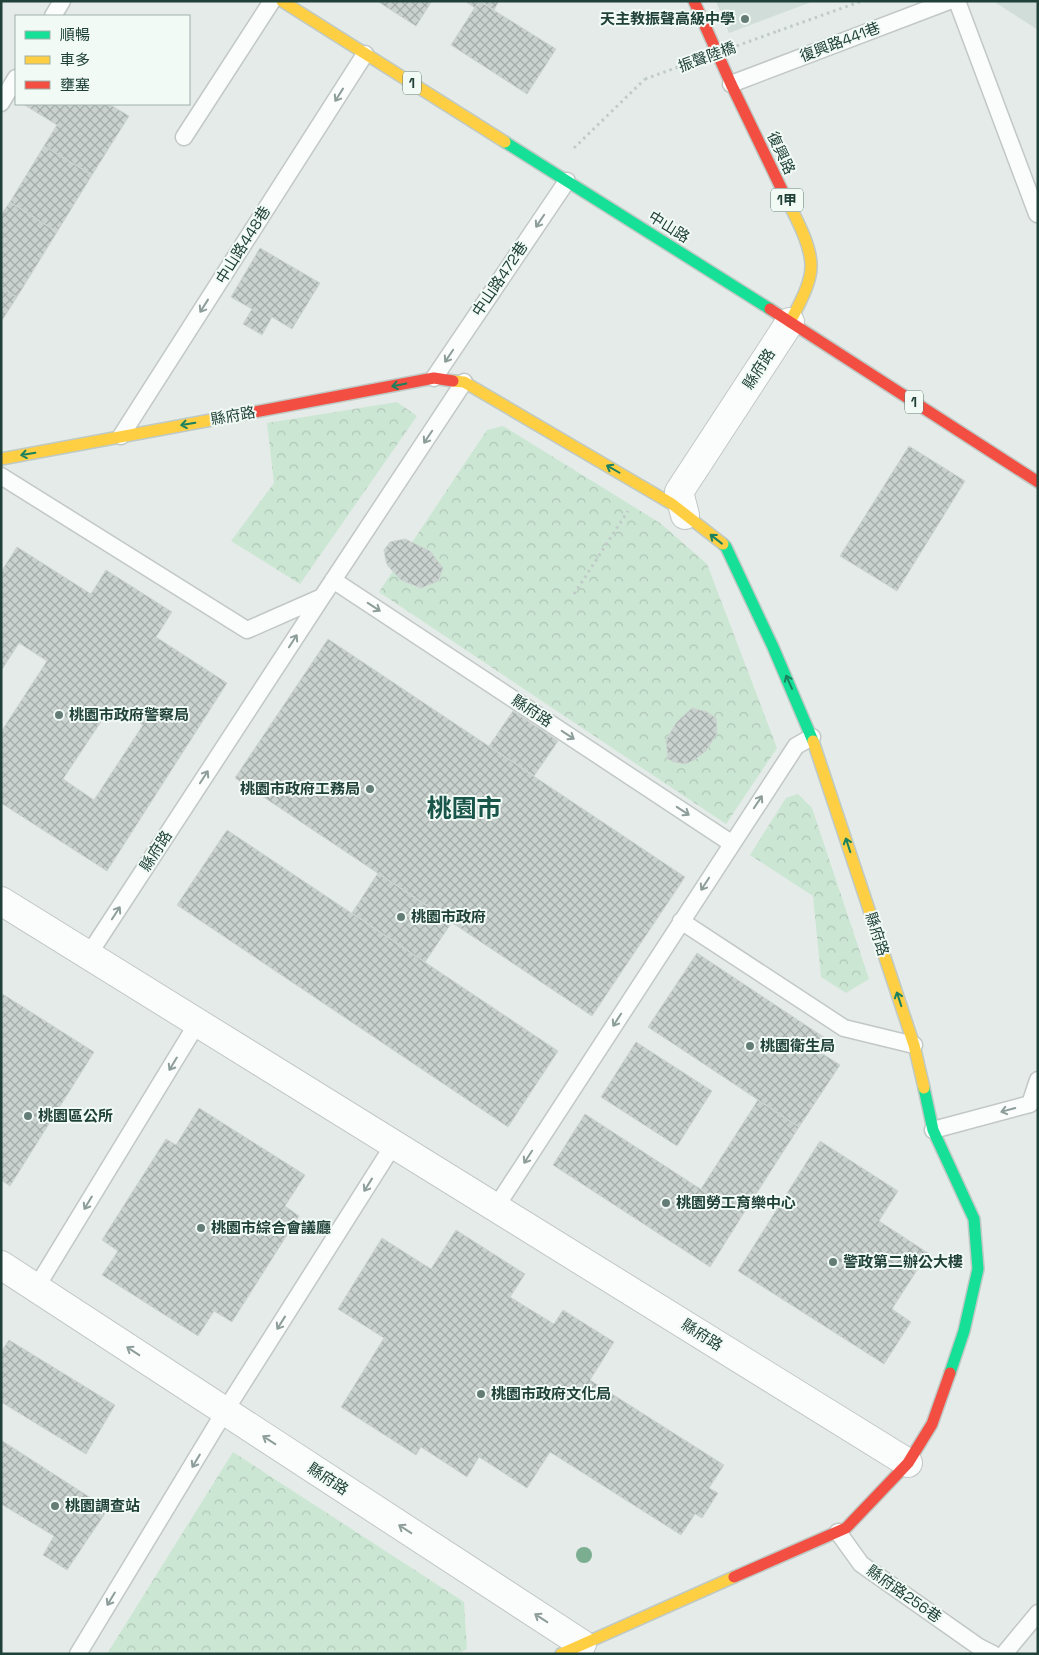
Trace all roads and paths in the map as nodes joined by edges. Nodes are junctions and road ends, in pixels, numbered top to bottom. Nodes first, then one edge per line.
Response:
1 (62, 1) edge
2 (272, 1) edge
3 (694, 1) edge
4 (862, 1) edge
5 (949, 1) edge
6 (956, 1) edge
7 (291, 4) edge
8 (54, 15) edge
9 (365, 54) junction
10 (15, 80) edge
11 (731, 84) junction
12 (1, 103) edge
13 (184, 137) dead end
14 (574, 148) dead end
15 (567, 181) junction
16 (1037, 214) edge
17 (790, 322) junction
18 (434, 378) junction
19 (464, 382) junction
20 (121, 436) junction
21 (1, 459) edge
22 (1, 476) edge
23 (1038, 482) edge
24 (663, 501) junction
25 (333, 580) junction
26 (574, 594) dead end
27 (322, 597) junction
28 (812, 737) junction
29 (731, 843) junction
30 (1, 901) edge
31 (681, 921) junction
32 (89, 954) junction
33 (198, 1022) junction
34 (914, 1045) junction
35 (1038, 1080) edge
36 (933, 1130) junction
37 (394, 1144) junction
38 (496, 1207) junction
39 (1, 1265) edge
40 (36, 1288) junction
41 (225, 1412) junction
42 (908, 1463) junction
43 (838, 1532) junction
44 (1038, 1613) edge
45 (572, 1649) edge
46 (982, 1652) edge
47 (78, 1654) edge
48 (1004, 1654) edge

1 - 8 lane
2 - 13 lane
3 - 11 street, 復興路 / 1甲
4 - 14 path, 振聲陸橋, bridge
5 - 11 lane, 復興路441巷
6 - 16 lane
7 - 9 street, 中山路 / 1
9 - 15 street, 中山路 / 1
9 -> 20 lane, 中山路448巷
10 - 12 lane
11 - 17 street, 復興路 / 1甲
15 - 17 street, 中山路 / 1
15 -> 18 lane, 中山路472巷
17 - 23 street, 中山路 / 1
17 - 24 street, 縣府路
18 - 19 street, 縣府路
18 -> 20 street, 縣府路
24 -> 19 street, 縣府路
19 -> 25 lane, 縣府路
20 -> 21 street, 縣府路
22 - 27 lane
24 - 26 path
28 -> 24 street, 縣府路
25 - 27 lane, 縣府路
25 -> 29 lane, 縣府路
32 -> 27 lane, 縣府路
29 -> 28 lane
34 -> 28 street, 縣府路
29 -> 31 lane
30 - 32 street, 縣府路
31 - 34 lane
31 -> 38 lane
32 - 33 street, 縣府路
33 - 37 street, 縣府路
33 -> 40 lane
34 - 36 street, 縣府路
35 -> 36 lane
36 - 42 street, 縣府路
37 - 38 street, 縣府路
37 -> 41 lane
38 - 42 street, 縣府路
39 - 40 street, 縣府路
41 -> 40 street, 縣府路
45 -> 41 street, 縣府路
41 -> 47 lane
42 - 43 street, 縣府路
43 - 45 street, 縣府路
43 - 46 lane, 縣府路256巷
44 - 48 lane

